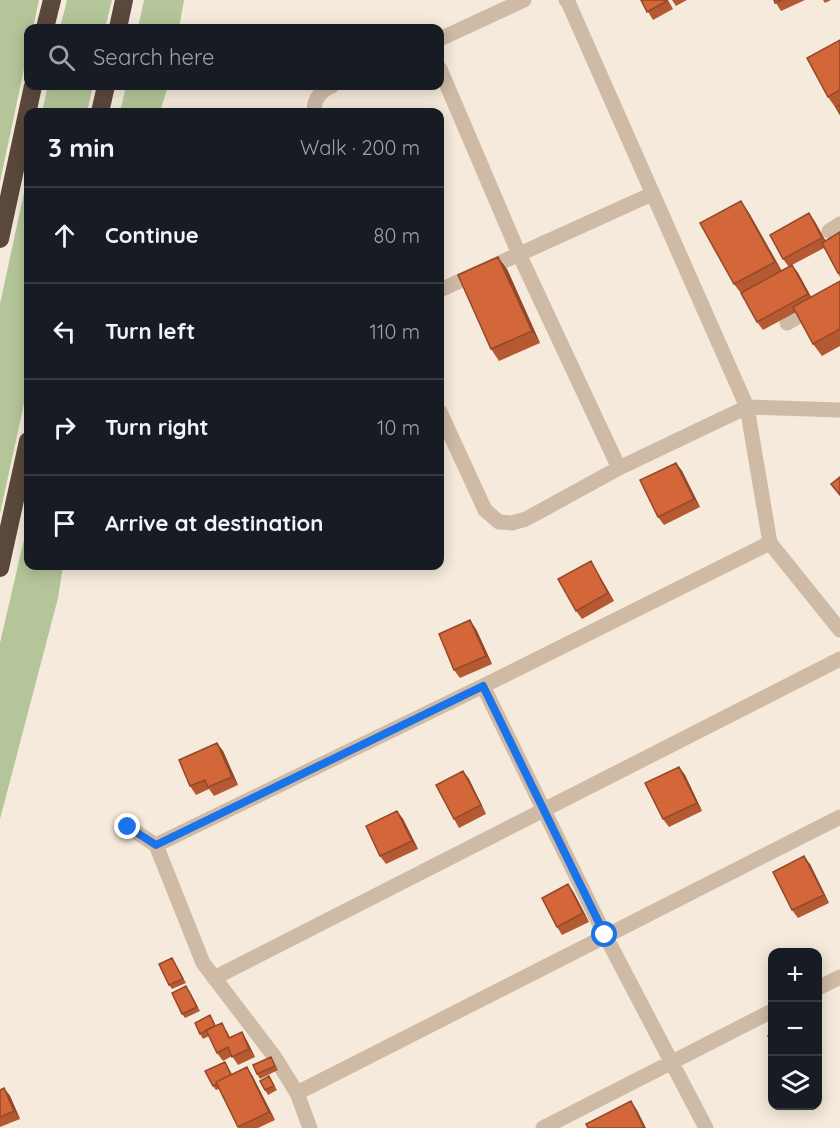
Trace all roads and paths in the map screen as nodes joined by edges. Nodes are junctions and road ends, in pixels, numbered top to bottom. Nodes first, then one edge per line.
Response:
1 (52, 0) edge
2 (124, 0) edge
3 (524, 0) edge
4 (566, 0) edge
5 (46, 24) edge
6 (119, 24) edge
7 (444, 37) edge
8 (444, 78) edge
9 (32, 90) edge
10 (105, 90) edge
11 (324, 90) edge
12 (28, 108) edge
13 (101, 108) edge
14 (315, 108) edge
15 (24, 127) edge
16 (652, 194) junction
17 (0, 238) edge
18 (519, 254) junction
19 (444, 288) edge
20 (840, 292) edge
21 (787, 322) dead end
22 (747, 407) junction
23 (840, 410) edge
24 (444, 421) edge
25 (24, 459) edge
26 (619, 468) junction
27 (770, 543) junction
28 (0, 568) edge
29 (840, 630) edge
30 (840, 659) edge
31 (483, 686) junction
32 (543, 811) junction
33 (840, 817) edge
34 (128, 827) dead end
35 (156, 845) junction
36 (605, 935) junction
37 (840, 977) edge
38 (214, 978) junction
39 (822, 986) edge
40 (768, 1013) edge
41 (672, 1062) junction
42 (297, 1093) junction
43 (310, 1128) edge
44 (543, 1128) edge
45 (706, 1128) edge

1 - 5 highway
2 - 6 highway
3 - 7 street
4 - 16 street
8 - 18 street
9 - 12 highway
10 - 13 highway
11 - 14 street
15 - 17 highway
16 - 18 street
16 - 22 street
18 - 19 street
18 - 26 street
20 - 21 street
22 - 23 street
22 - 26 street
22 - 27 street
24 - 26 street
25 - 28 highway
27 - 29 street
27 - 31 street
30 - 32 street
31 - 32 street
31 - 35 street
32 - 36 street
32 - 38 street
33 - 36 street
34 - 35 street
35 - 38 street
36 - 41 street
36 - 42 street
37 - 39 street
38 - 42 street
40 - 41 street
41 - 44 street
41 - 45 street
42 - 43 street

